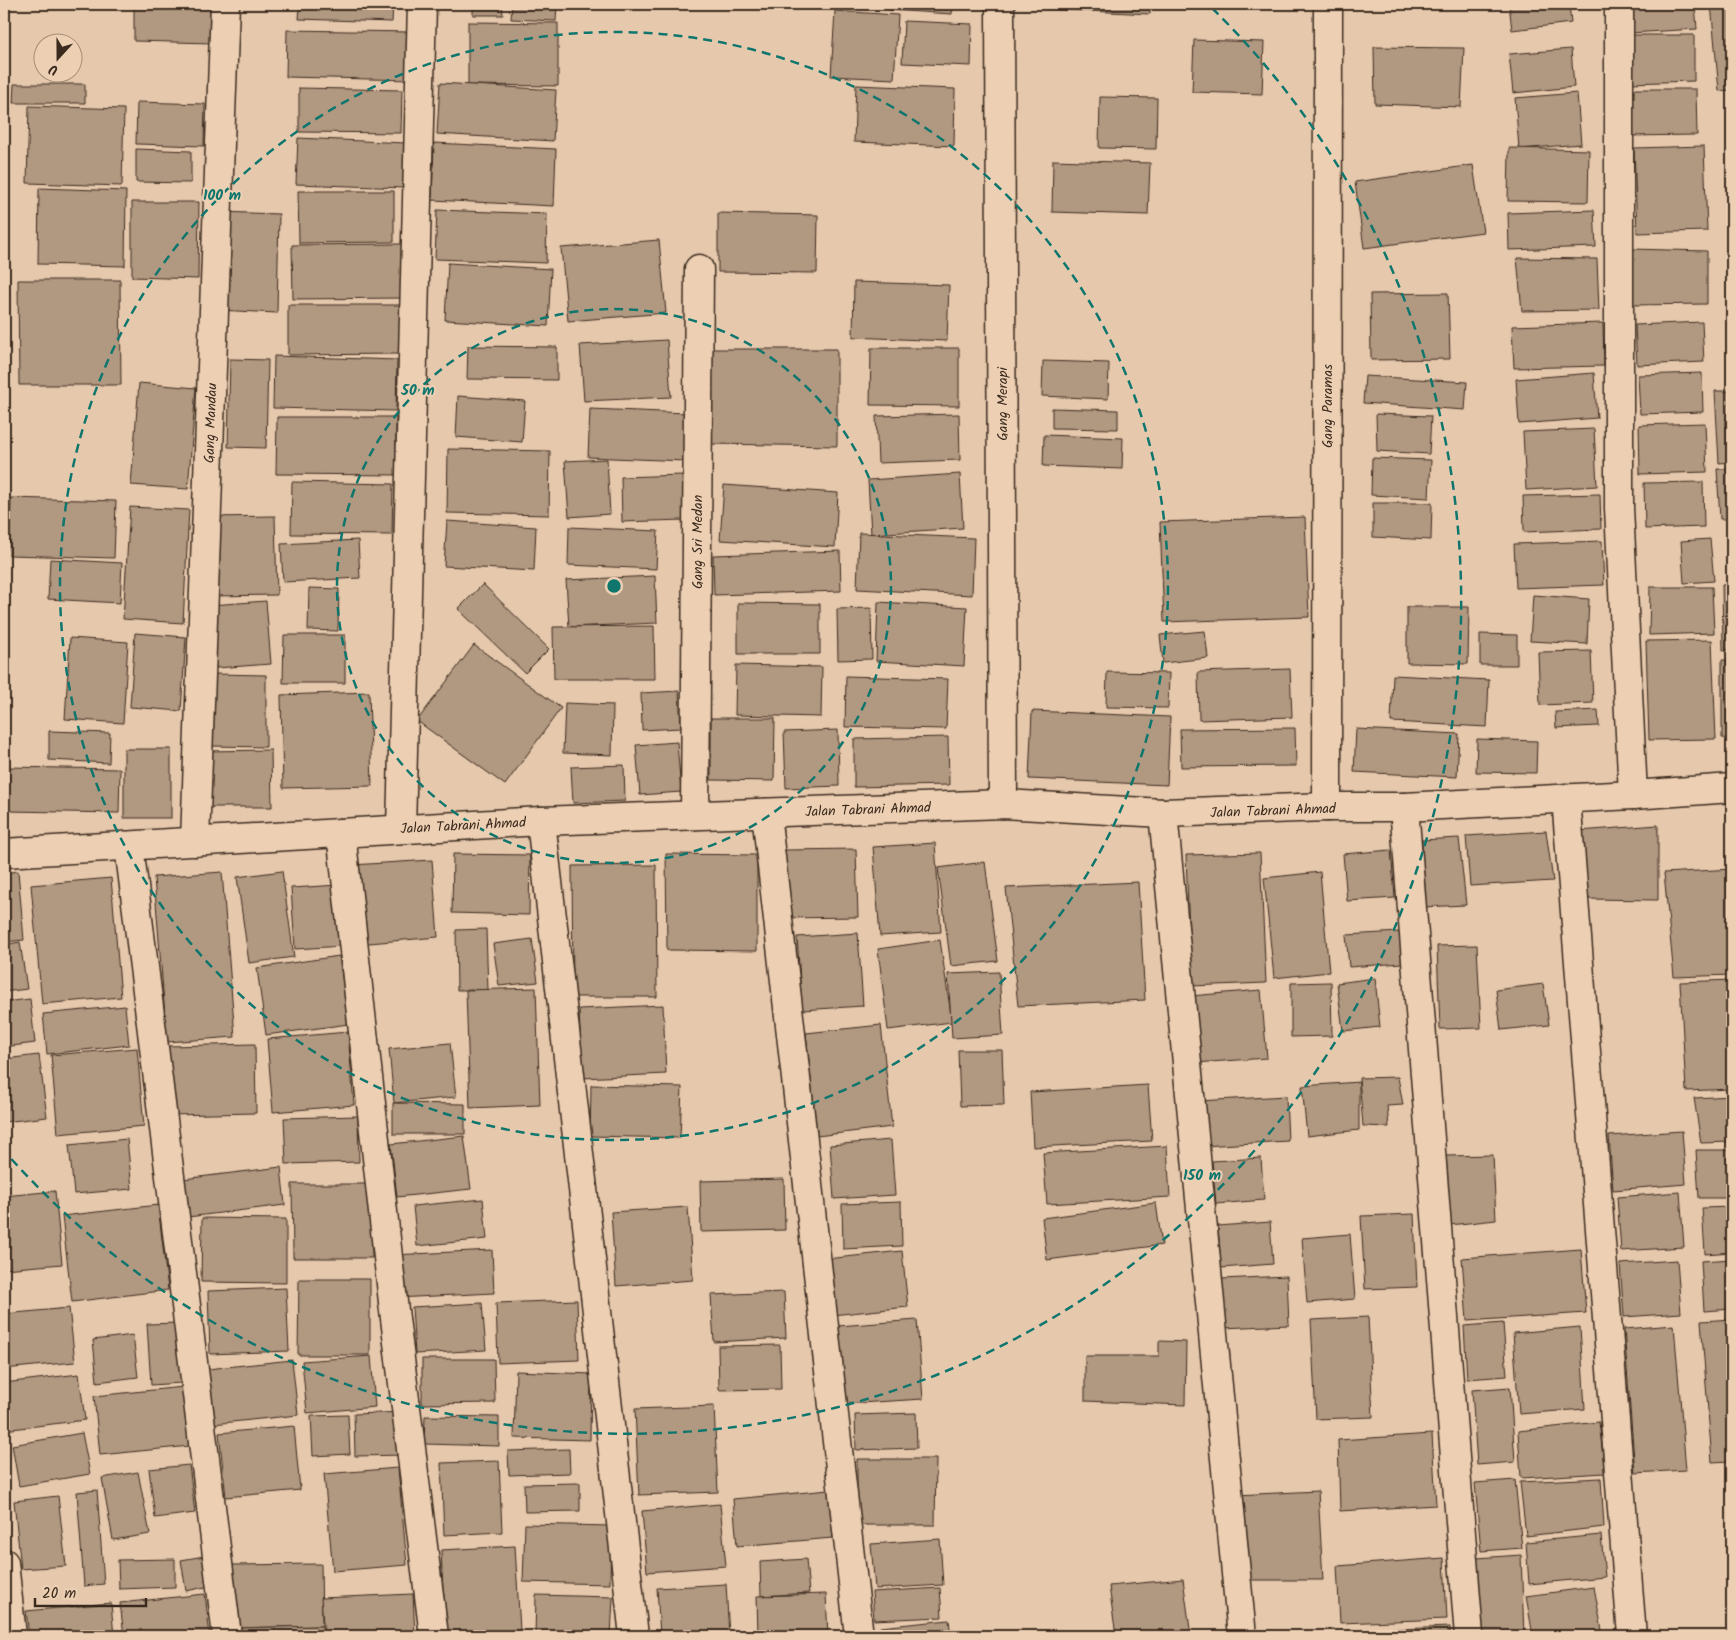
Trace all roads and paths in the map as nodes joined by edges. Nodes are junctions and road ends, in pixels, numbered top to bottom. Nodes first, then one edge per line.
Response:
1 (225, 4) edge
2 (422, 4) edge
3 (1000, 4) edge
4 (1328, 4) edge
5 (1619, 4) edge
6 (699, 270) dead end
7 (1732, 788) edge
8 (1633, 795) junction
9 (1566, 798) junction
10 (1003, 804) junction
11 (1327, 807) junction
12 (1404, 808) junction
13 (766, 813) junction
14 (1163, 813) junction
15 (695, 815) junction
16 (541, 821) junction
17 (401, 829) junction
18 (341, 833) junction
19 (195, 842) junction
20 (129, 846) junction
21 (4, 854) edge
22 (4, 1562) edge
23 (12, 1636) edge
24 (227, 1636) edge
25 (434, 1636) edge
26 (634, 1636) edge
27 (859, 1636) edge
28 (1242, 1636) edge
29 (1469, 1636) edge
30 (1632, 1636) edge

1 - 19 street, Gang Mandau
2 - 17 street
3 - 10 street, Gang Merapi
4 - 11 street, Gang Paramas
5 - 8 street
6 - 15 street, Gang Sri Medan
7 - 8 street, Jalan Tabrani Ahmad
8 - 9 street, Jalan Tabrani Ahmad
9 - 12 street, Jalan Tabrani Ahmad
9 - 30 street
10 - 13 street, Jalan Tabrani Ahmad
10 - 14 street, Jalan Tabrani Ahmad
11 - 12 street, Jalan Tabrani Ahmad
11 - 14 street, Jalan Tabrani Ahmad
12 - 29 street
13 - 15 street, Jalan Tabrani Ahmad
13 - 27 street
14 - 28 street
15 - 16 street, Jalan Tabrani Ahmad
16 - 17 street, Jalan Tabrani Ahmad
16 - 26 street
17 - 18 street, Jalan Tabrani Ahmad
18 - 19 street, Jalan Tabrani Ahmad
18 - 25 street
19 - 20 street, Jalan Tabrani Ahmad
20 - 21 street, Jalan Tabrani Ahmad
20 - 24 street
22 - 23 street

